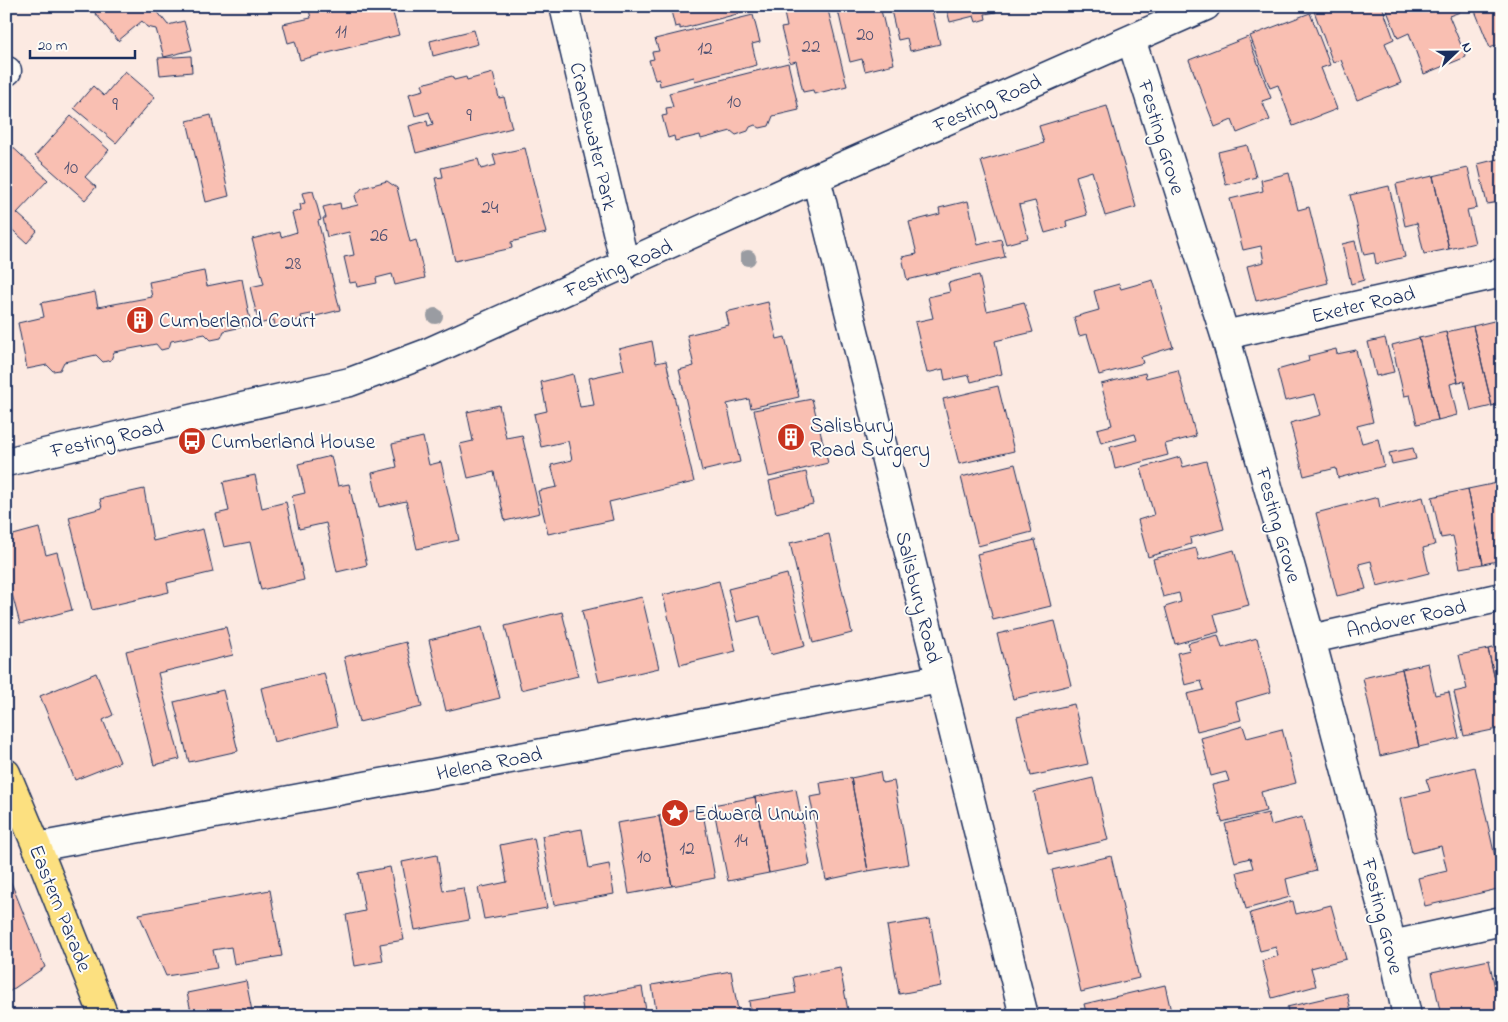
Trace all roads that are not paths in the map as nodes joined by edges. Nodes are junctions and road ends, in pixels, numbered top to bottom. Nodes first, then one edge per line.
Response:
1 (564, 6) edge
2 (1206, 6) edge
3 (1131, 39) junction
4 (816, 178) junction
5 (625, 265) junction
6 (1502, 273) edge
7 (1225, 336) junction
8 (6, 462) edge
9 (1502, 597) edge
10 (1311, 639) junction
11 (940, 679) junction
12 (6, 773) edge
13 (38, 847) junction
14 (1502, 921) edge
15 (1392, 945) junction
16 (104, 1016) edge
17 (1024, 1016) edge
18 (1407, 1016) edge

1 - 5 street, Craneswater Park
2 - 3 street, Festing Road
3 - 4 street, Festing Road
3 - 7 street, Festing Grove
4 - 5 street, Festing Road
4 - 11 street, Salisbury Road
5 - 8 street, Festing Road
6 - 7 street, Exeter Road
7 - 10 street, Festing Grove
9 - 10 street, Andover Road
10 - 15 street, Festing Grove
11 - 13 street, Helena Road
11 - 17 street, Salisbury Road
12 - 13 main road, Eastern Parade
13 - 16 main road, Eastern Parade
14 - 15 street
15 - 18 street, Festing Grove

